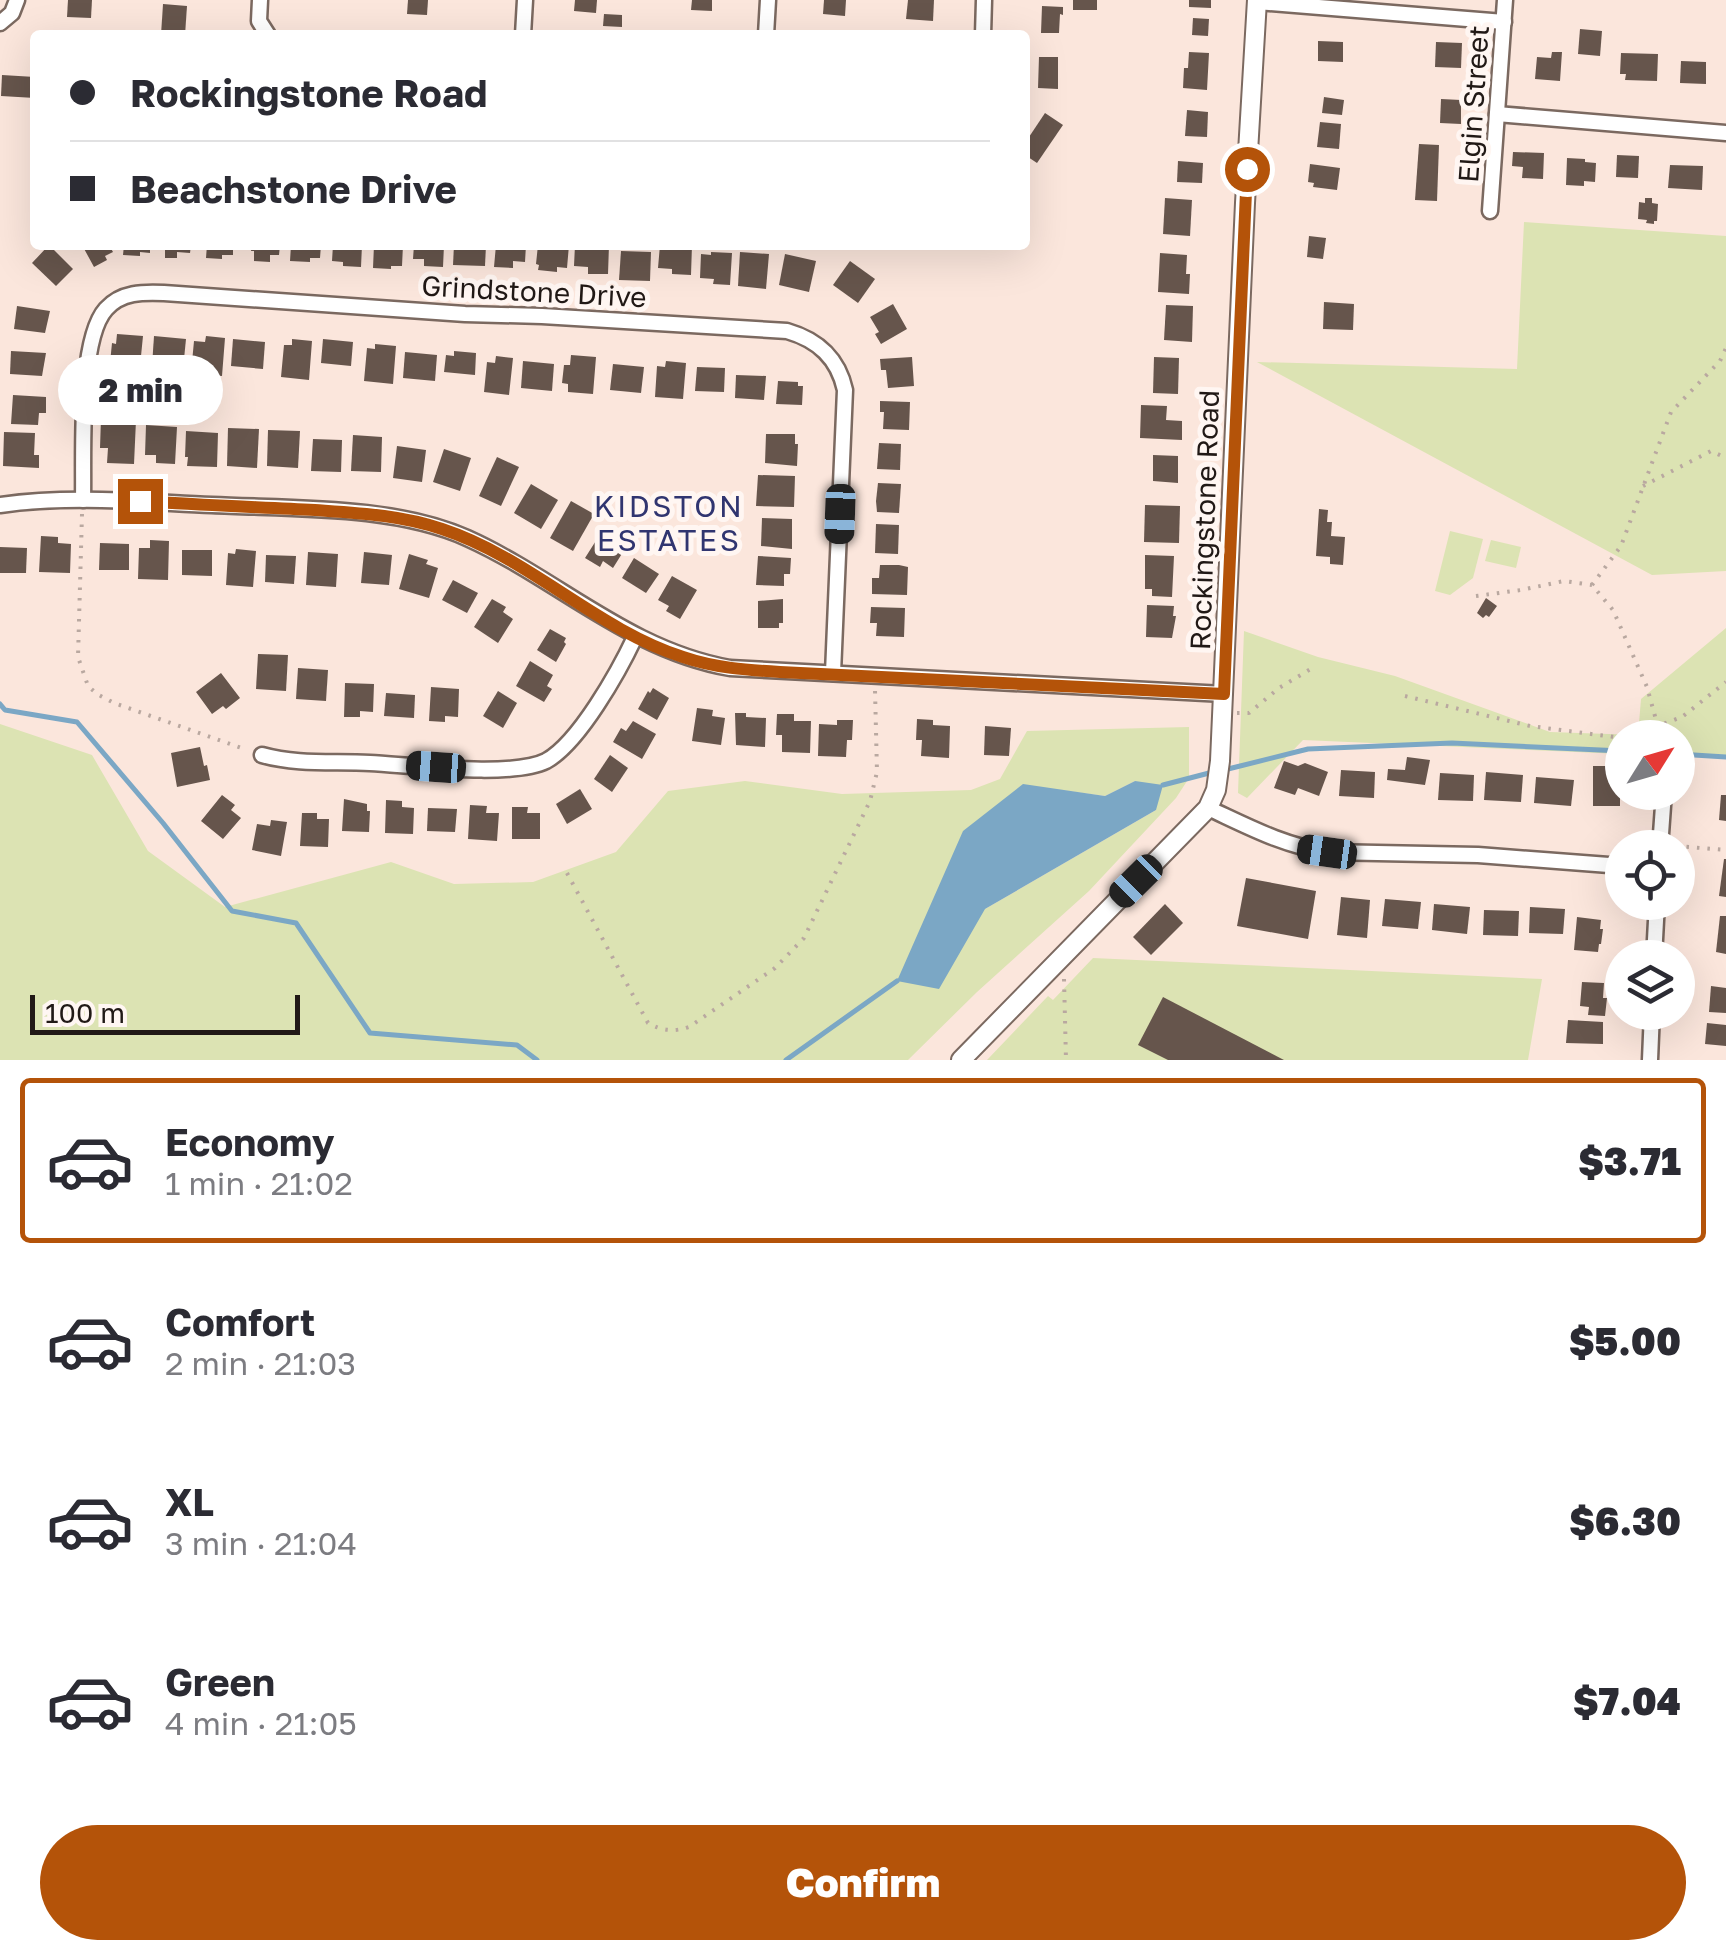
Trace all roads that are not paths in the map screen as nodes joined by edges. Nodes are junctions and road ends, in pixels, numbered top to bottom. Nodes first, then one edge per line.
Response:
1 (17, 0) edge
2 (260, 0) edge
3 (525, 0) edge
4 (768, 0) edge
5 (984, 0) edge
6 (1506, 0) edge
7 (1257, 1) edge
8 (1504, 22) junction
9 (0, 23) edge
10 (265, 30) edge
11 (522, 30) edge
12 (766, 30) edge
13 (983, 30) edge
14 (1498, 114) junction
15 (1726, 134) edge
16 (1490, 211) dead end
17 (83, 500) junction
18 (0, 505) edge
19 (635, 636) junction
20 (834, 673) junction
21 (1223, 704) junction
22 (262, 755) road end
23 (1208, 808) junction
24 (1605, 865) edge
25 (1651, 1030) edge
26 (961, 1060) edge
27 (1650, 1060) edge

1 - 9 street
2 - 10 street
3 - 11 street
4 - 12 street
5 - 13 street
6 - 8 street, Elgin Street
7 - 8 street
7 - 21 street, Rockingstone Road
8 - 14 street, Elgin Street
14 - 15 street
14 - 16 street, Elgin Street
17 - 18 street
17 - 19 street
17 - 20 street, Grindstone Drive
19 - 20 street
19 - 22 street
20 - 21 street
21 - 23 street, Rockingstone Road
23 - 24 street
23 - 26 street
25 - 27 street

